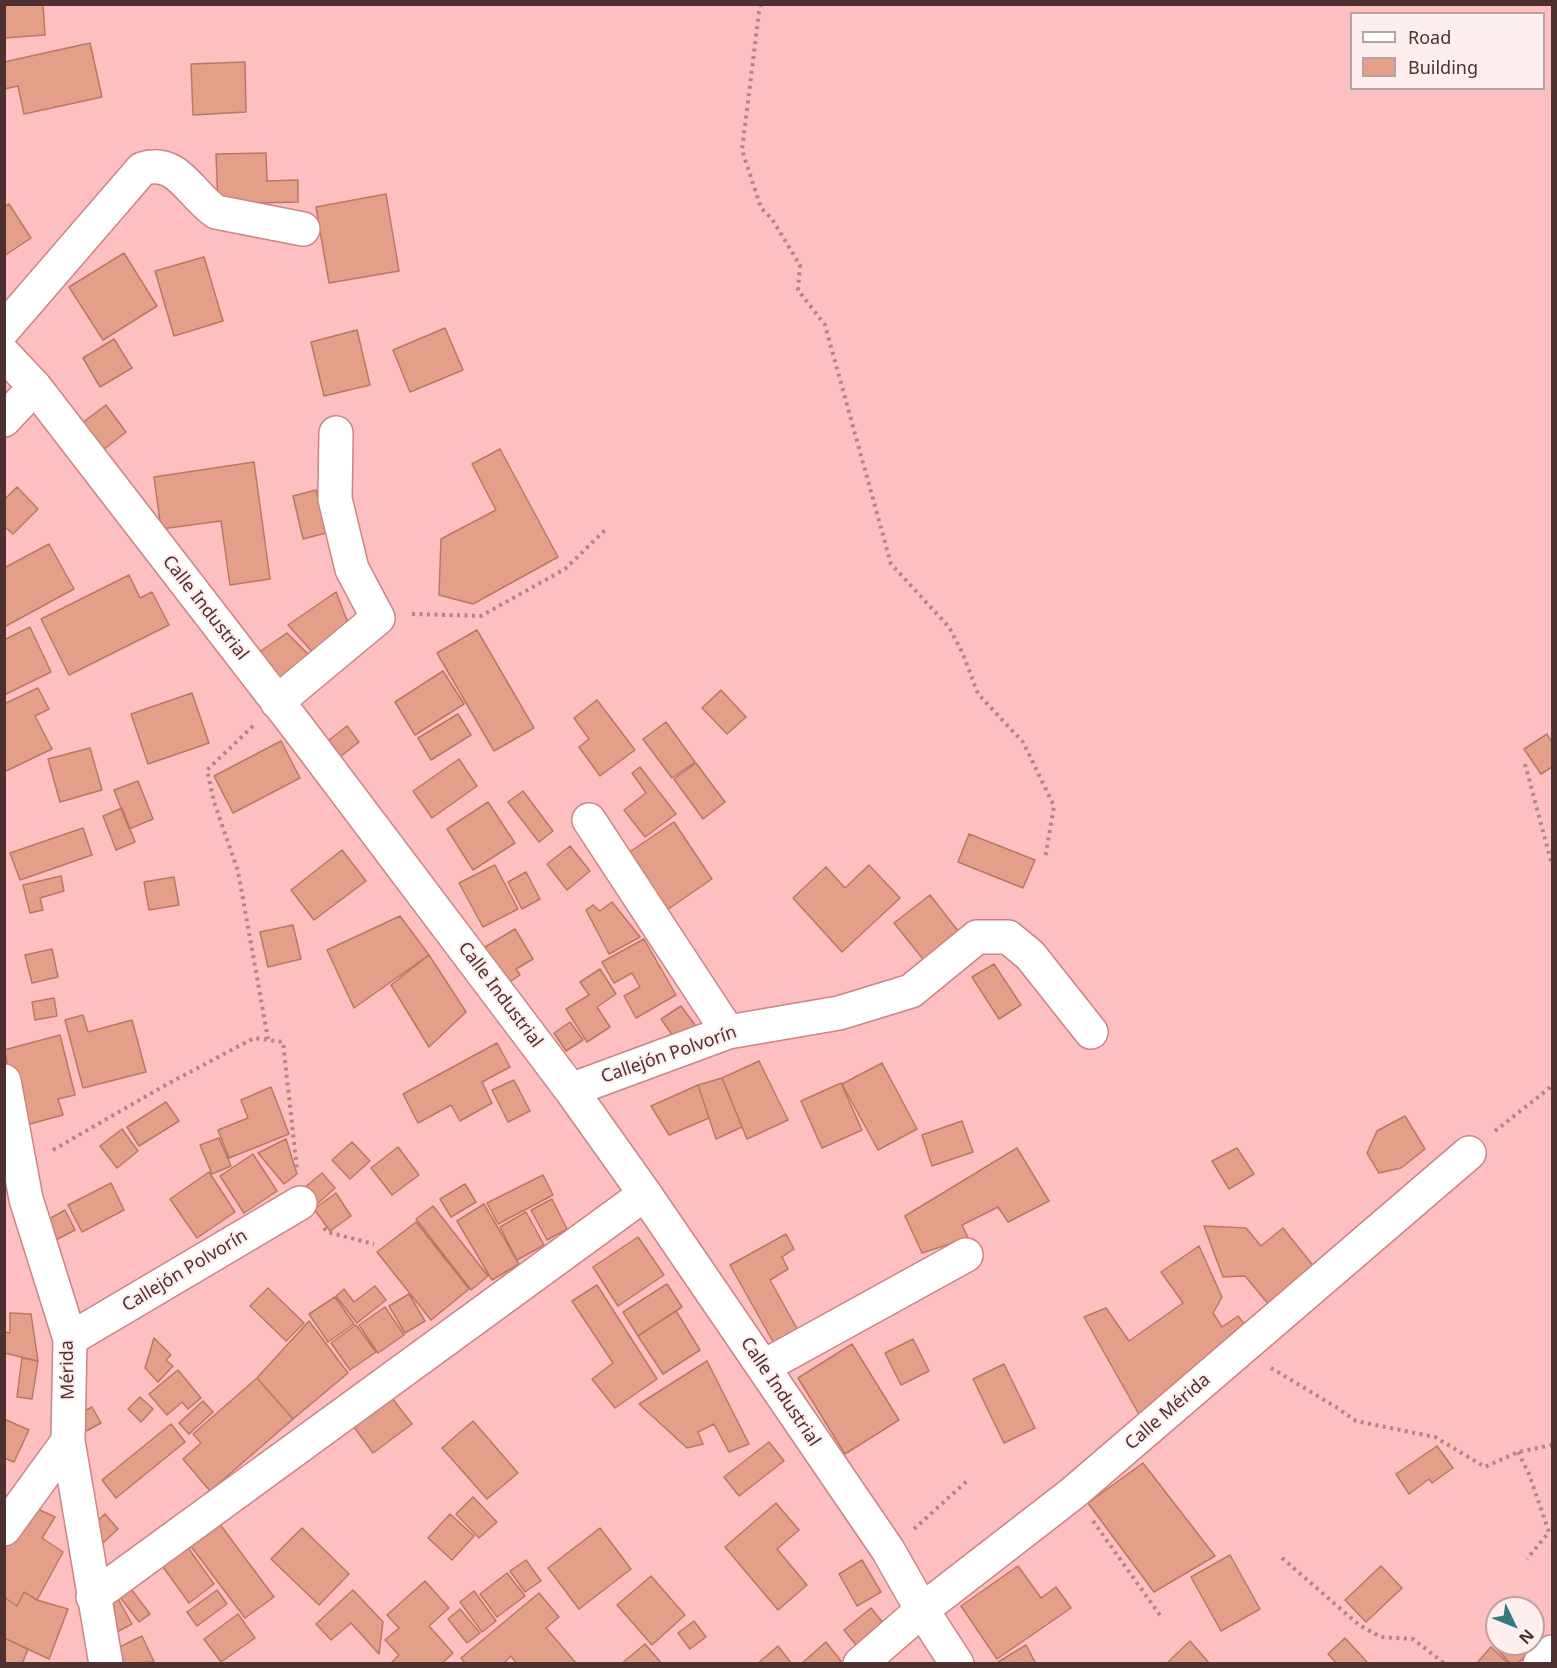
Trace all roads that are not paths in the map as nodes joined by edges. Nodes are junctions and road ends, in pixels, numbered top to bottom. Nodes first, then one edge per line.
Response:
1 (303, 229) dead end
2 (4, 329) edge
3 (4, 354) edge
4 (35, 387) junction
5 (4, 420) edge
6 (336, 433) dead end
7 (277, 702) junction
8 (589, 820) dead end
9 (728, 1032) junction
10 (1091, 1032) dead end
11 (5, 1089) edge
12 (571, 1090) junction
13 (1469, 1153) road end
14 (645, 1194) junction
15 (300, 1203) road end
16 (966, 1255) dead end
17 (70, 1339) junction
18 (763, 1367) junction
19 (68, 1441) junction
20 (4, 1529) edge
21 (93, 1597) junction
22 (922, 1610) junction
23 (1552, 1652) edge
24 (106, 1664) edge
25 (860, 1664) edge
26 (957, 1664) edge
27 (1540, 1664) edge

1 - 2 street
3 - 4 street, Calle Industrial
4 - 5 street
4 - 7 street, Calle Industrial
6 - 7 street
7 - 12 street, Calle Industrial
8 - 9 street
9 - 10 street, Callejón Polvorín
9 - 12 street, Callejón Polvorín
11 - 17 street, Mérida
12 - 14 street, Calle Industrial
13 - 22 street, Calle Mérida
14 - 18 street, Calle Industrial
14 - 21 street
15 - 17 street, Callejón Polvorín
16 - 18 street
17 - 19 street, Mérida
18 - 22 street, Calle Industrial
19 - 20 street
19 - 21 street, Mérida
21 - 24 street, Mérida
22 - 25 street, Calle Mérida
22 - 26 street, Calle Industrial
23 - 27 street

